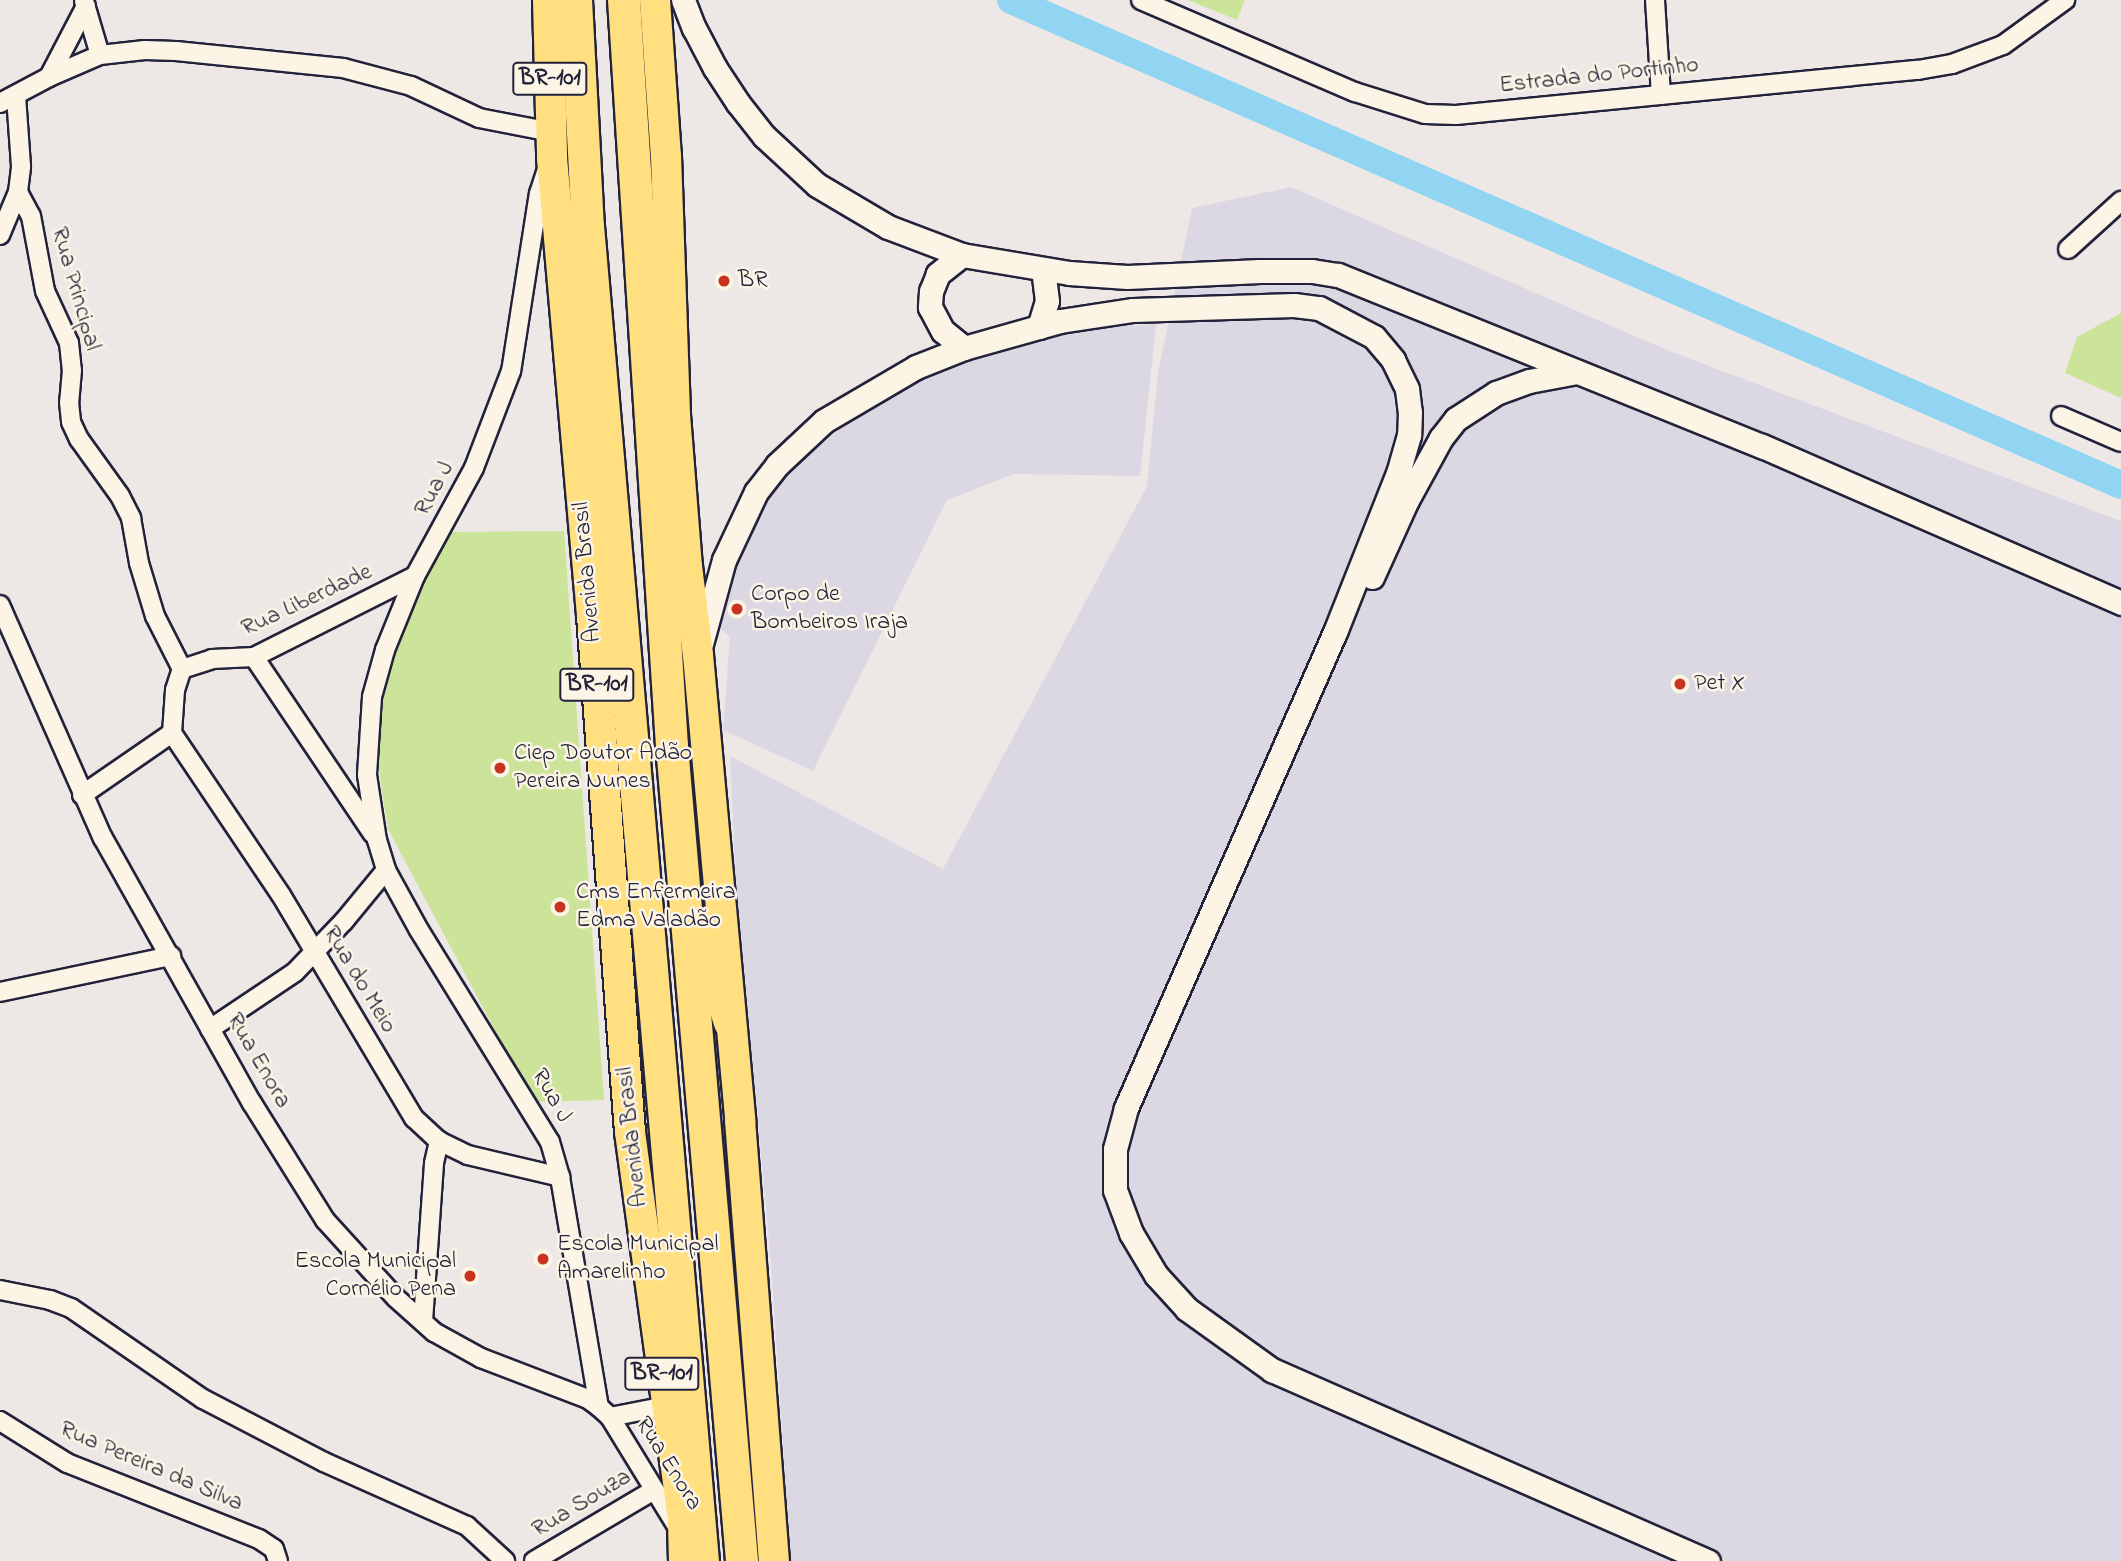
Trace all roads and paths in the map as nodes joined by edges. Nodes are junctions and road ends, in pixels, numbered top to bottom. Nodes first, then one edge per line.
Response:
1 (548, 0) edge
2 (576, 0) edge
3 (624, 0) edge
4 (655, 0) edge
5 (683, 0) edge
6 (1141, 0) edge
7 (1655, 0) edge
8 (2065, 0) edge
9 (85, 3) edge
10 (100, 55) junction
11 (48, 77) junction
12 (1661, 95) junction
13 (8, 99) edge
14 (552, 145) junction
15 (18, 192) junction
16 (2121, 201) edge
17 (0, 235) edge
18 (2068, 249) dead end
19 (962, 254) junction
20 (1043, 270) junction
21 (1039, 327) junction
22 (964, 348) junction
23 (1577, 372) junction
24 (2061, 416) dead end
25 (2121, 442) edge
26 (415, 576) junction
27 (662, 587) junction
28 (2121, 603) edge
29 (0, 605) edge
30 (1335, 632) junction
31 (698, 655) junction
32 (254, 657) junction
33 (183, 669) junction
34 (172, 733) junction
35 (82, 795) junction
36 (377, 840) junction
37 (386, 870) junction
38 (315, 953) junction
39 (171, 956) junction
40 (0, 992) edge
41 (730, 1023) junction
42 (210, 1029) junction
43 (439, 1140) junction
44 (560, 1177) junction
45 (0, 1290) edge
46 (423, 1321) junction
47 (667, 1406) junction
48 (605, 1412) junction
49 (0, 1421) edge
50 (654, 1490) junction
51 (684, 1549) edge
52 (773, 1550) edge
53 (278, 1561) edge
54 (505, 1561) edge
55 (534, 1561) edge
56 (703, 1561) edge
57 (742, 1561) edge
58 (1708, 1561) edge

1 - 14 highway, Avenida Brasil / BR-101
2 - 56 highway, Avenida Brasil / BR-101
3 - 27 highway, BR-101
4 - 31 highway
5 - 19 street
6 - 12 street, Estrada do Portinho
7 - 12 street
8 - 12 street, Estrada do Portinho
9 - 10 street
9 - 11 street
10 - 11 street
10 - 14 street
11 - 13 street
13 - 15 street
14 - 26 street, Rua J
14 - 47 highway, Avenida Brasil / BR-101
15 - 17 street
15 - 33 street, Rua Principal
16 - 18 street
19 - 20 street
19 - 22 street
20 - 21 street
20 - 23 street
21 - 22 street
21 - 30 street
22 - 31 street
23 - 28 street
23 - 30 street
24 - 25 street
26 - 32 street, Rua Liberdade
26 - 36 street, Rua J
27 - 41 highway
27 - 57 highway, BR-101
29 - 35 street, Rua Enora
30 - 58 street
31 - 41 highway
32 - 33 street, Rua Liberdade
32 - 36 street, Rua J
33 - 34 street
34 - 35 street
34 - 38 street, Rua do Meio
35 - 39 street, Rua Enora
36 - 37 street, Rua J
37 - 38 street
37 - 44 street, Rua J
38 - 42 street
38 - 43 street, Rua do Meio
39 - 40 street
39 - 42 street, Rua Enora
41 - 52 highway
42 - 46 street, Rua Enora
43 - 44 street, Rua do Meio
43 - 46 street
44 - 48 street, Rua J
45 - 54 street
46 - 48 street, Rua Enora
47 - 48 street, Rua Enora
47 - 51 highway, Avenida Brasil / BR-101
48 - 50 street, Rua Enora
49 - 53 street, Rua Pereira da Silva
50 - 51 street, Rua Enora
50 - 55 street, Rua Souza

